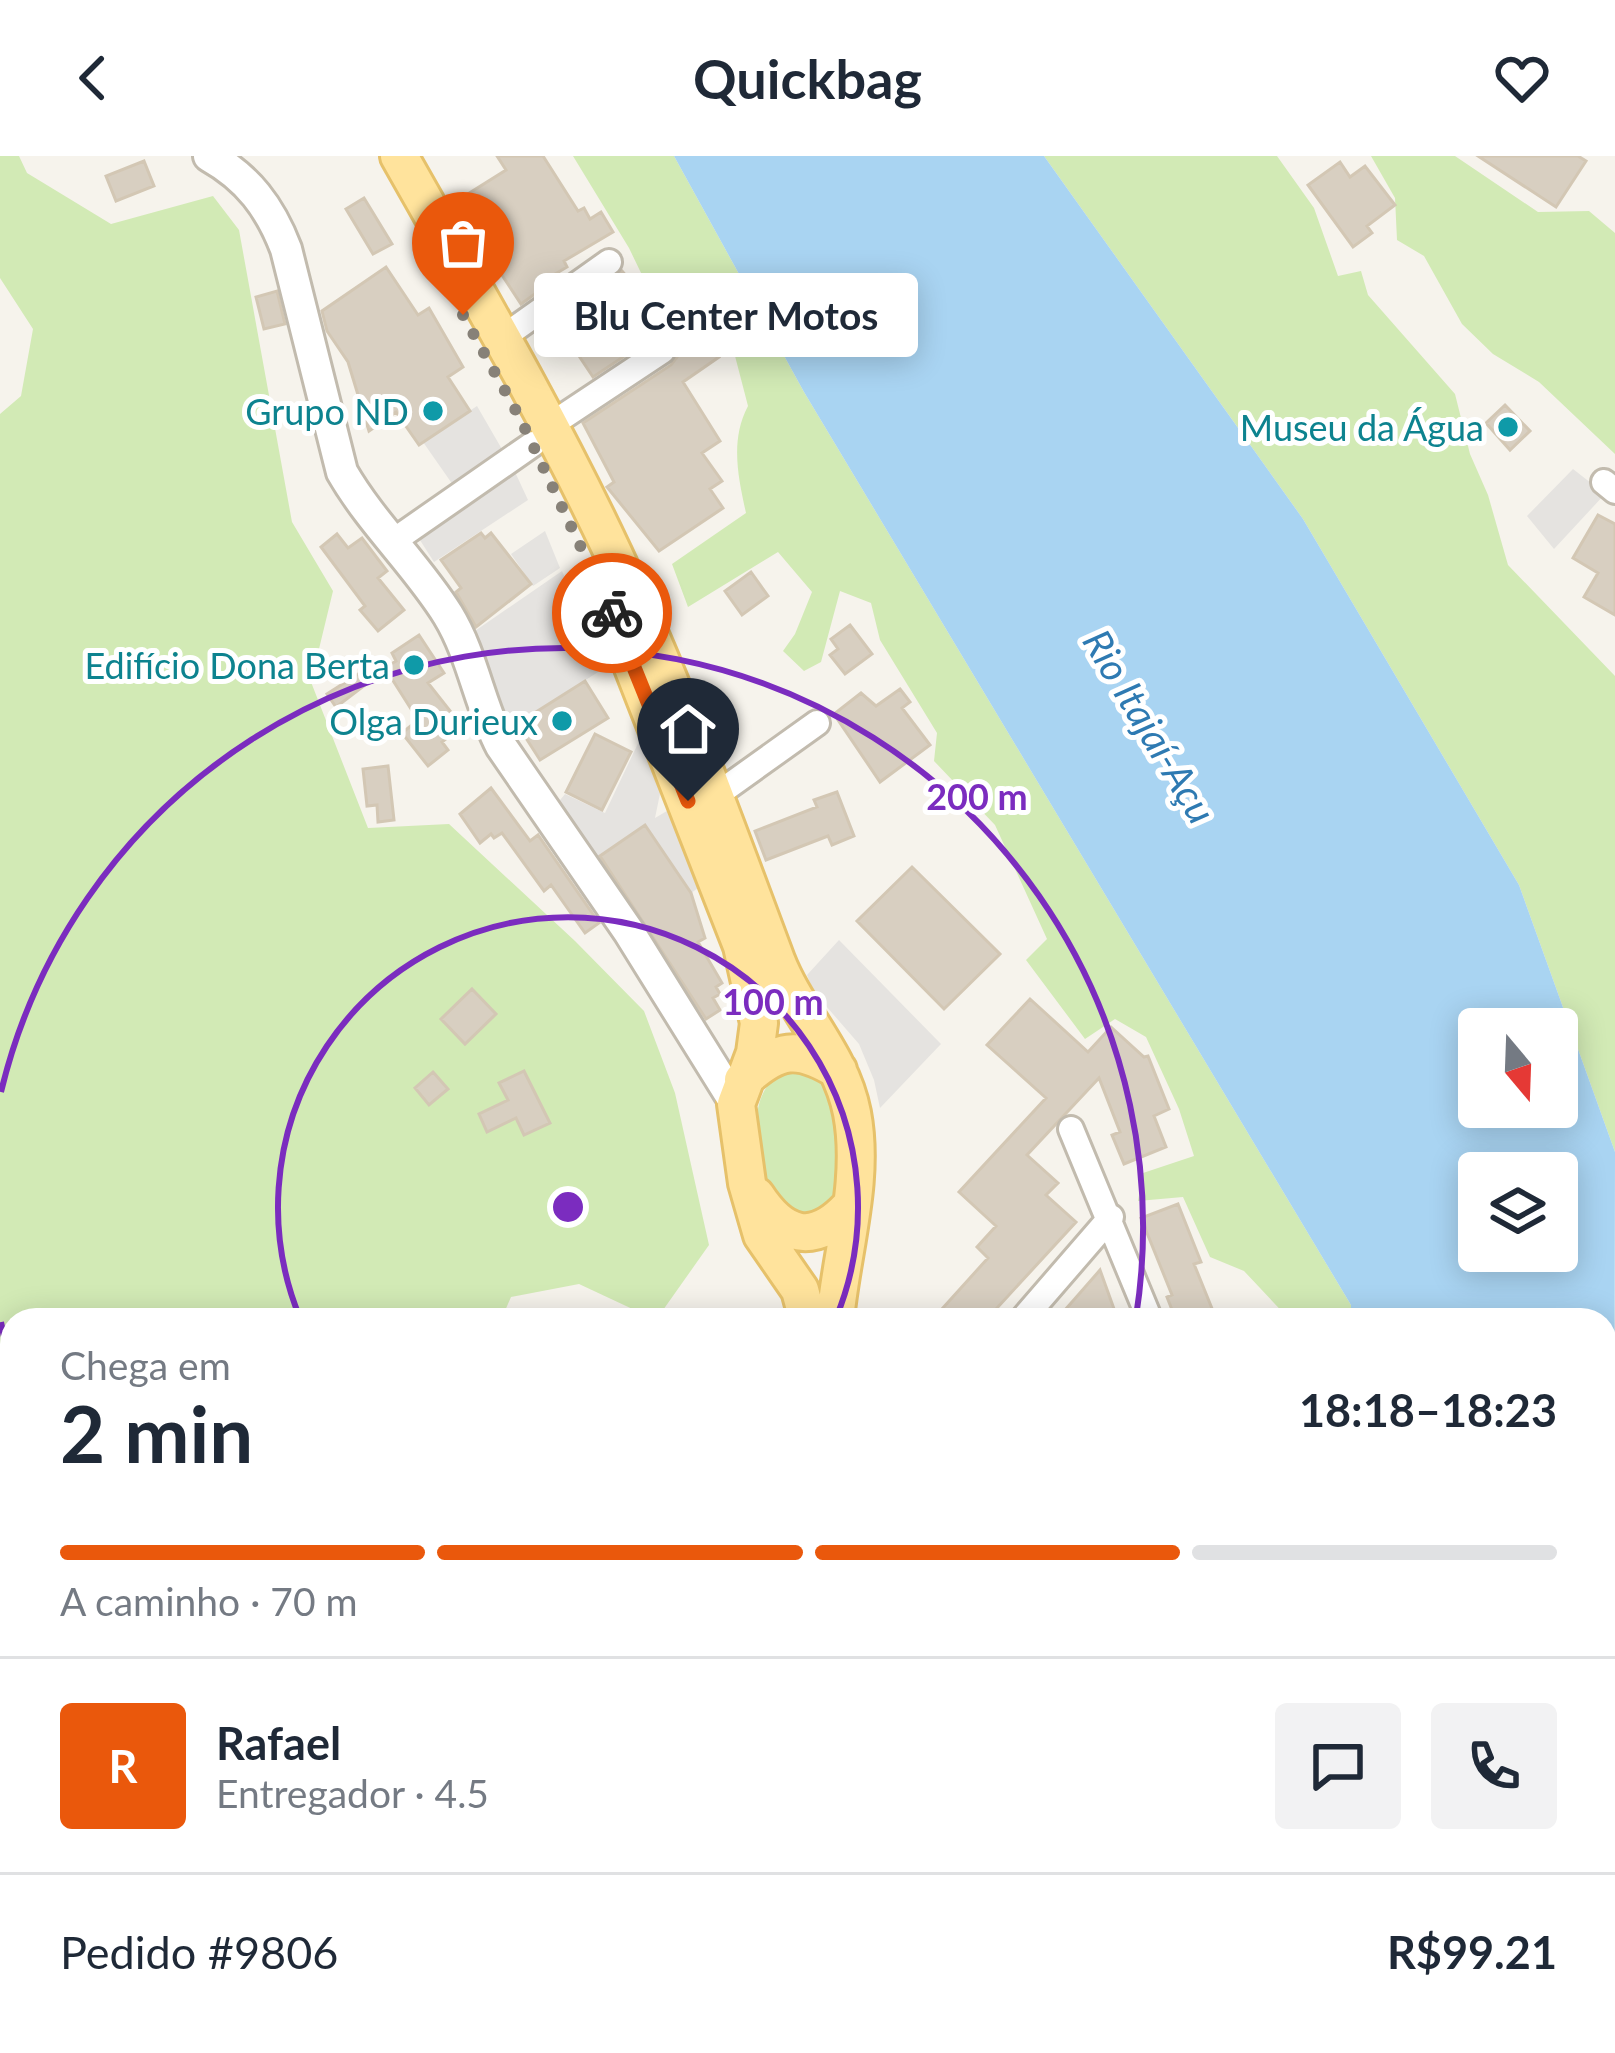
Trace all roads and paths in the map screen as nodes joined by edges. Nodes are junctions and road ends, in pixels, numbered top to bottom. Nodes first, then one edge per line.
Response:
1 (209, 156) edge
2 (374, 156) edge
3 (399, 156) edge
4 (609, 262) dead end
5 (502, 338) junction
6 (662, 351) dead end
7 (541, 435) junction
8 (392, 542) junction
9 (817, 723) dead end
10 (715, 796) junction
11 (838, 1070) junction
12 (740, 1092) junction
13 (1071, 1130) dead end
14 (747, 1183) junction
15 (849, 1208) junction
16 (1111, 1217) junction
17 (805, 1308) edge
18 (837, 1308) edge
19 (1032, 1308) edge
20 (1145, 1308) edge

1 - 8 street
2 - 7 main road
3 - 5 main road
4 - 5 street
5 - 7 main road
6 - 7 street
7 - 8 street
7 - 10 main road
7 - 12 main road
8 - 12 street
9 - 10 street
10 - 11 main road
11 - 12 main road
11 - 15 main road
12 - 14 main road
13 - 16 street
14 - 15 main road
14 - 17 main road
15 - 18 main road
16 - 19 street
16 - 20 street

